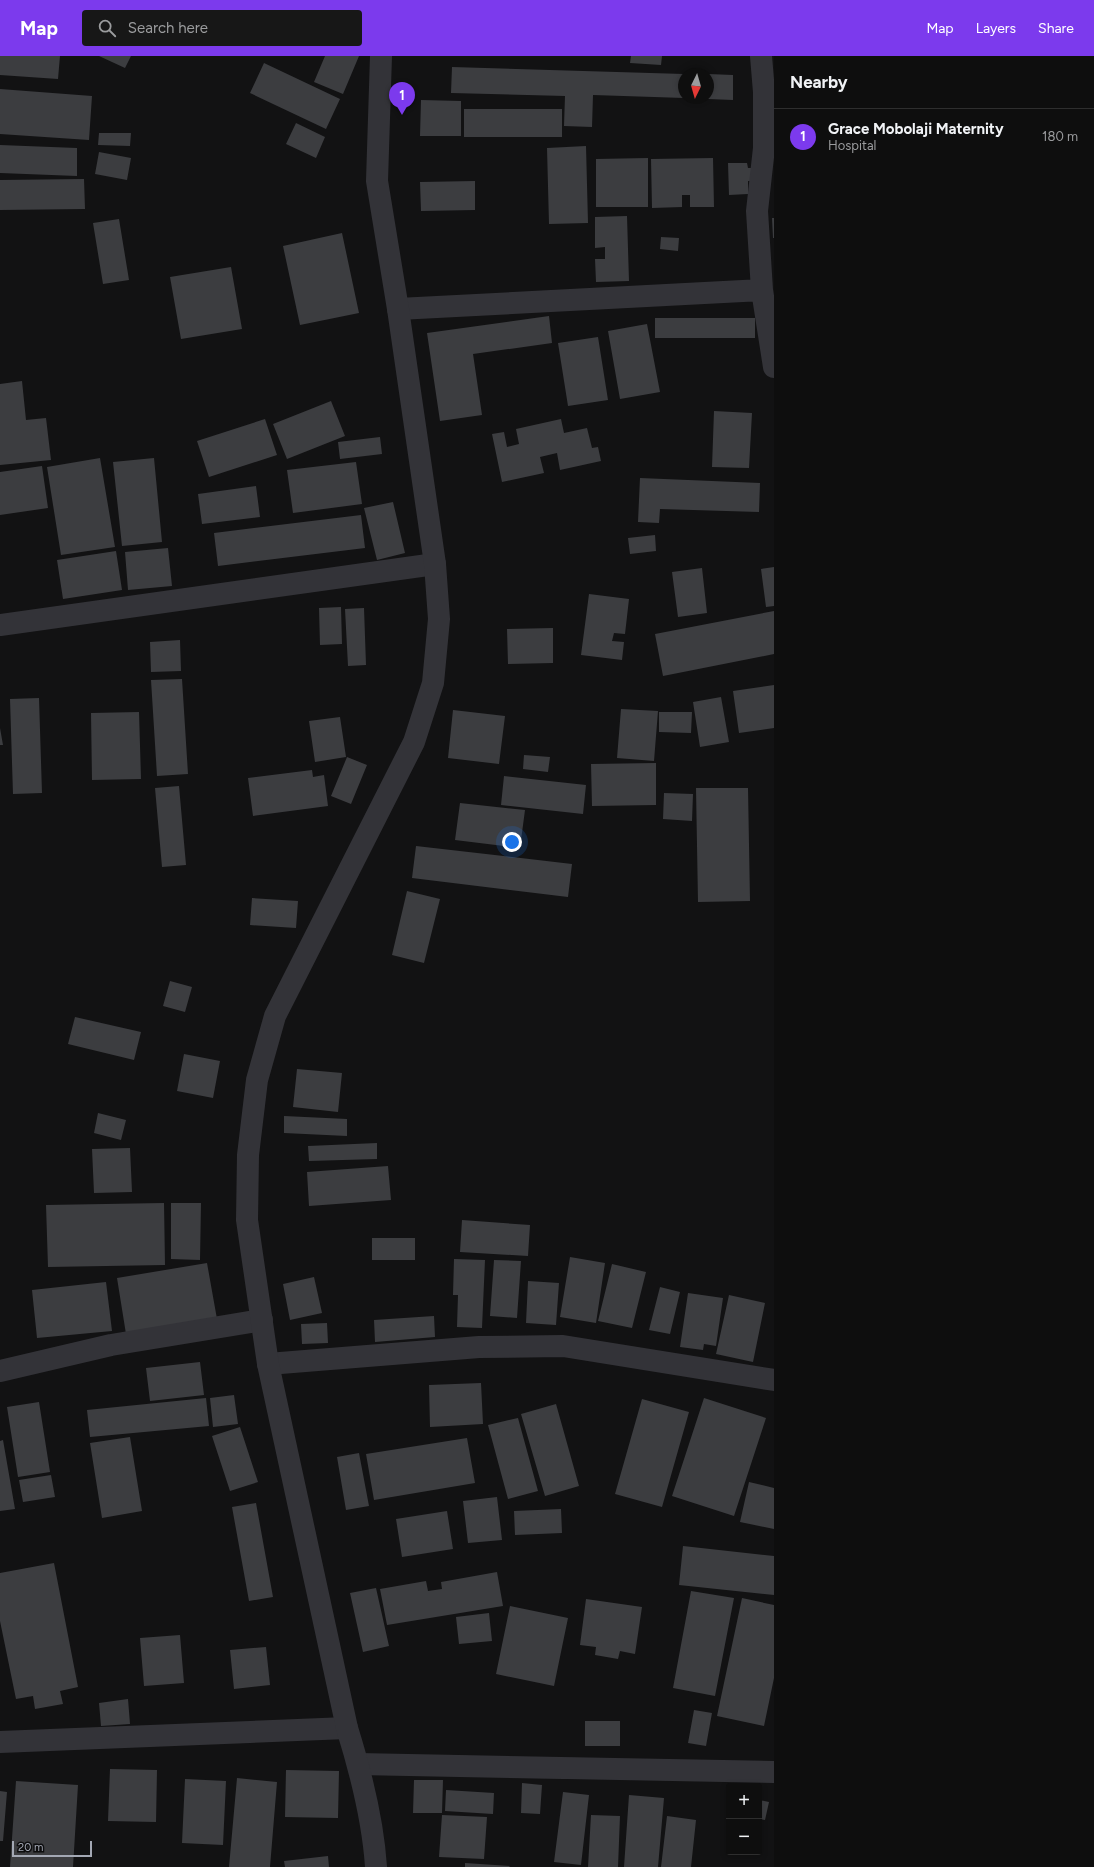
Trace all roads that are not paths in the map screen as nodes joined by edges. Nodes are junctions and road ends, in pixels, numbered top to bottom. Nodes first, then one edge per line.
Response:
1 (382, 56) edge
2 (761, 56) edge
3 (769, 92) edge
4 (762, 290) junction
5 (398, 308) junction
6 (774, 368) edge
7 (435, 564) junction
8 (0, 625) edge
9 (262, 1320) junction
10 (268, 1364) junction
11 (0, 1371) edge
12 (774, 1380) edge
13 (347, 1728) junction
14 (0, 1742) edge
15 (358, 1764) junction
16 (774, 1772) edge
17 (376, 1867) edge

1 - 5 street
2 - 3 street
3 - 4 street
4 - 5 street
4 - 6 street
5 - 7 street
7 - 8 street
7 - 9 street
9 - 10 street
9 - 11 street
10 - 12 street
10 - 13 street
13 - 14 street
13 - 15 street
15 - 16 street
15 - 17 street

